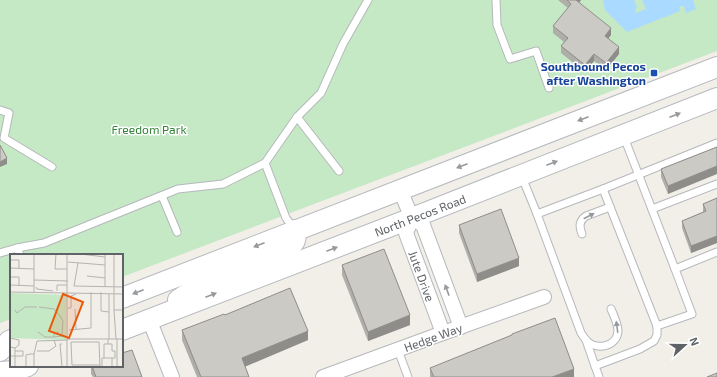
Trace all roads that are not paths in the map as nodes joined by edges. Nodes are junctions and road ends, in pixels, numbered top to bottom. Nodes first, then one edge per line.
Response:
1 (368, 0) edge
2 (496, 0) edge
3 (717, 67) edge
4 (549, 88) dead end
5 (717, 98) edge
6 (0, 110) edge
7 (297, 117) junction
8 (624, 135) junction
9 (717, 143) edge
10 (265, 163) junction
11 (52, 167) dead end
12 (338, 171) dead end
13 (639, 174) junction
14 (521, 175) junction
15 (717, 184) edge
16 (603, 189) junction
17 (400, 190) junction
18 (162, 196) junction
19 (610, 207) junction
20 (652, 209) junction
21 (537, 214) junction
22 (412, 218) junction
23 (295, 230) junction
24 (177, 232) dead end
25 (582, 234) dead end
26 (19, 252) edge
27 (717, 252) edge
28 (0, 253) edge
29 (675, 269) junction
30 (123, 298) edge
31 (544, 298) dead end
32 (611, 309) dead end
33 (150, 319) junction
34 (461, 326) junction
35 (657, 326) junction
36 (123, 330) edge
37 (443, 333) junction
38 (10, 340) edge
39 (586, 340) junction
40 (398, 350) junction
41 (0, 351) edge
42 (595, 366) junction
43 (25, 367) edge
44 (0, 372) edge
45 (172, 377) edge
46 (323, 377) edge
47 (408, 377) edge
48 (599, 377) edge

1 - 7 lane
2 - 4 lane
3 -> 17 main road
8 -> 5 main road, North Pecos Road
6 - 11 lane
7 - 10 lane
7 - 12 lane
8 - 13 lane
14 -> 8 main road, North Pecos Road
9 - 13 lane
10 - 18 lane
10 - 23 lane
13 - 16 lane
13 - 20 lane
14 - 21 lane
14 - 22 main road, North Pecos Road
15 - 20 lane
16 - 19 lane
16 - 21 lane
17 - 22 street, Jute Drive
17 - 23 main road
18 - 24 lane
18 - 26 lane
25 -> 19 lane
19 - 35 lane
20 - 29 lane
21 - 39 lane
33 -> 22 main road, North Pecos Road
34 -> 22 street, Jute Drive
22 - 37 street, Jute Drive
23 -> 30 main road
23 - 33 main road
26 - 28 lane
27 - 29 lane
29 - 35 lane
31 - 34 street, Hedge Way
39 -> 32 lane
33 - 36 main road, North Pecos Road
33 - 45 street
34 - 37 street, Hedge Way
35 - 42 lane
37 - 40 street, Hedge Way
38 - 41 main road
39 - 42 lane
40 - 46 street, Hedge Way
40 - 47 lane
42 - 48 lane
43 - 44 main road

